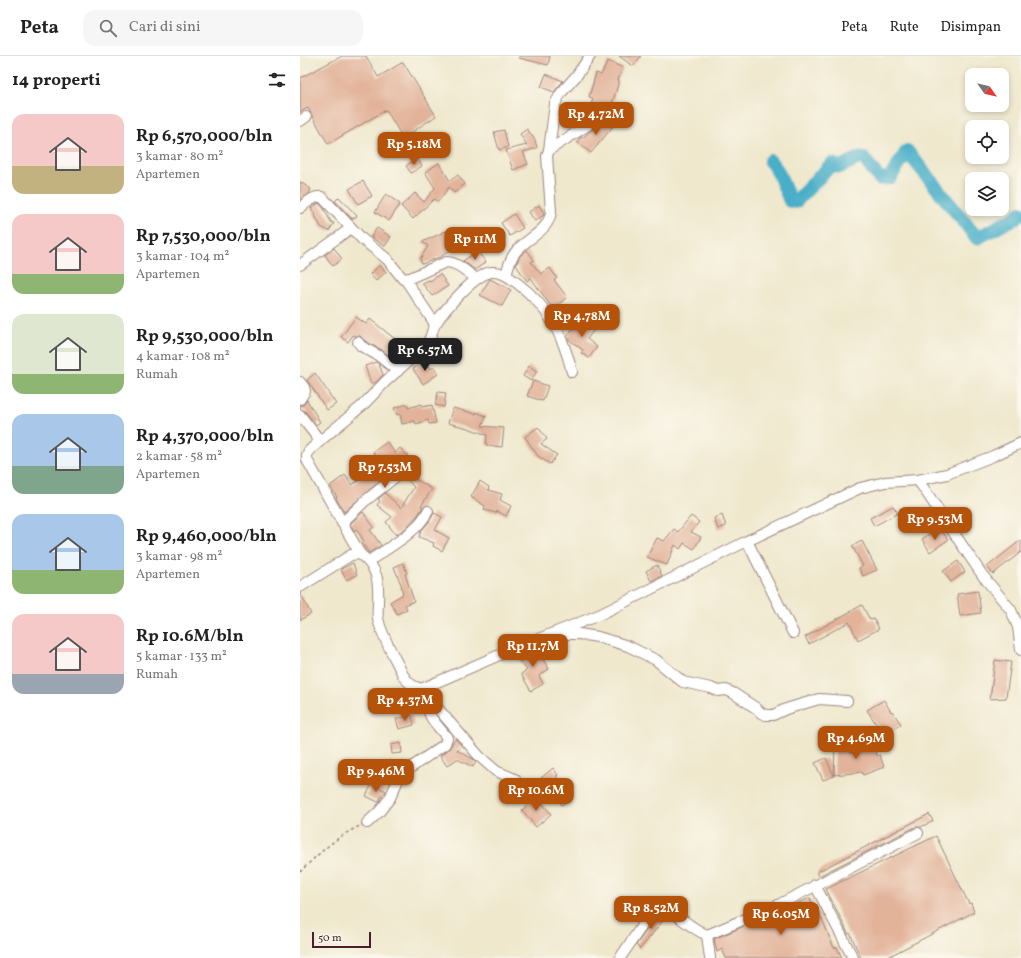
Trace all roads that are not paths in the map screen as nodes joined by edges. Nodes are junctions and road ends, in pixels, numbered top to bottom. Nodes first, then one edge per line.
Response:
1 (590, 56) edge
2 (611, 110) dead end
3 (549, 150) junction
4 (300, 208) edge
5 (351, 228) junction
6 (300, 265) edge
7 (506, 275) junction
8 (405, 279) junction
9 (477, 279) junction
10 (435, 324) junction
11 (358, 342) dead end
12 (398, 371) junction
13 (572, 372) dead end
14 (300, 382) edge
15 (300, 399) edge
16 (300, 415) edge
17 (320, 441) junction
18 (1021, 443) edge
19 (399, 474) dead end
20 (918, 480) junction
21 (428, 512) dead end
22 (342, 523) junction
23 (747, 542) junction
24 (360, 554) junction
25 (369, 561) junction
26 (300, 587) edge
27 (794, 633) dead end
28 (553, 634) junction
29 (1021, 650) edge
30 (421, 689) junction
31 (429, 700) junction
32 (847, 701) dead end
33 (515, 779) dead end
34 (367, 823) road end
35 (918, 833) dead end
36 (815, 885) junction
37 (706, 935) junction
38 (620, 958) edge
39 (710, 958) edge
40 (852, 958) edge

1 - 3 street
2 - 3 street
3 - 7 street
4 - 5 street
5 - 6 street
5 - 8 street
7 - 9 street
7 - 13 street
8 - 9 street
8 - 10 street
9 - 10 street
10 - 12 street
11 - 12 street
12 - 17 street
14 - 15 street
16 - 17 street
17 - 22 street
18 - 20 street
19 - 22 street
20 - 23 street
20 - 29 street
21 - 25 street
22 - 24 street
23 - 27 street
23 - 28 street
24 - 25 street
24 - 26 street
25 - 30 street
28 - 30 street
28 - 32 street
30 - 31 street
31 - 33 street
31 - 34 street
35 - 36 street
36 - 37 street
36 - 40 street
37 - 38 street
37 - 39 street

